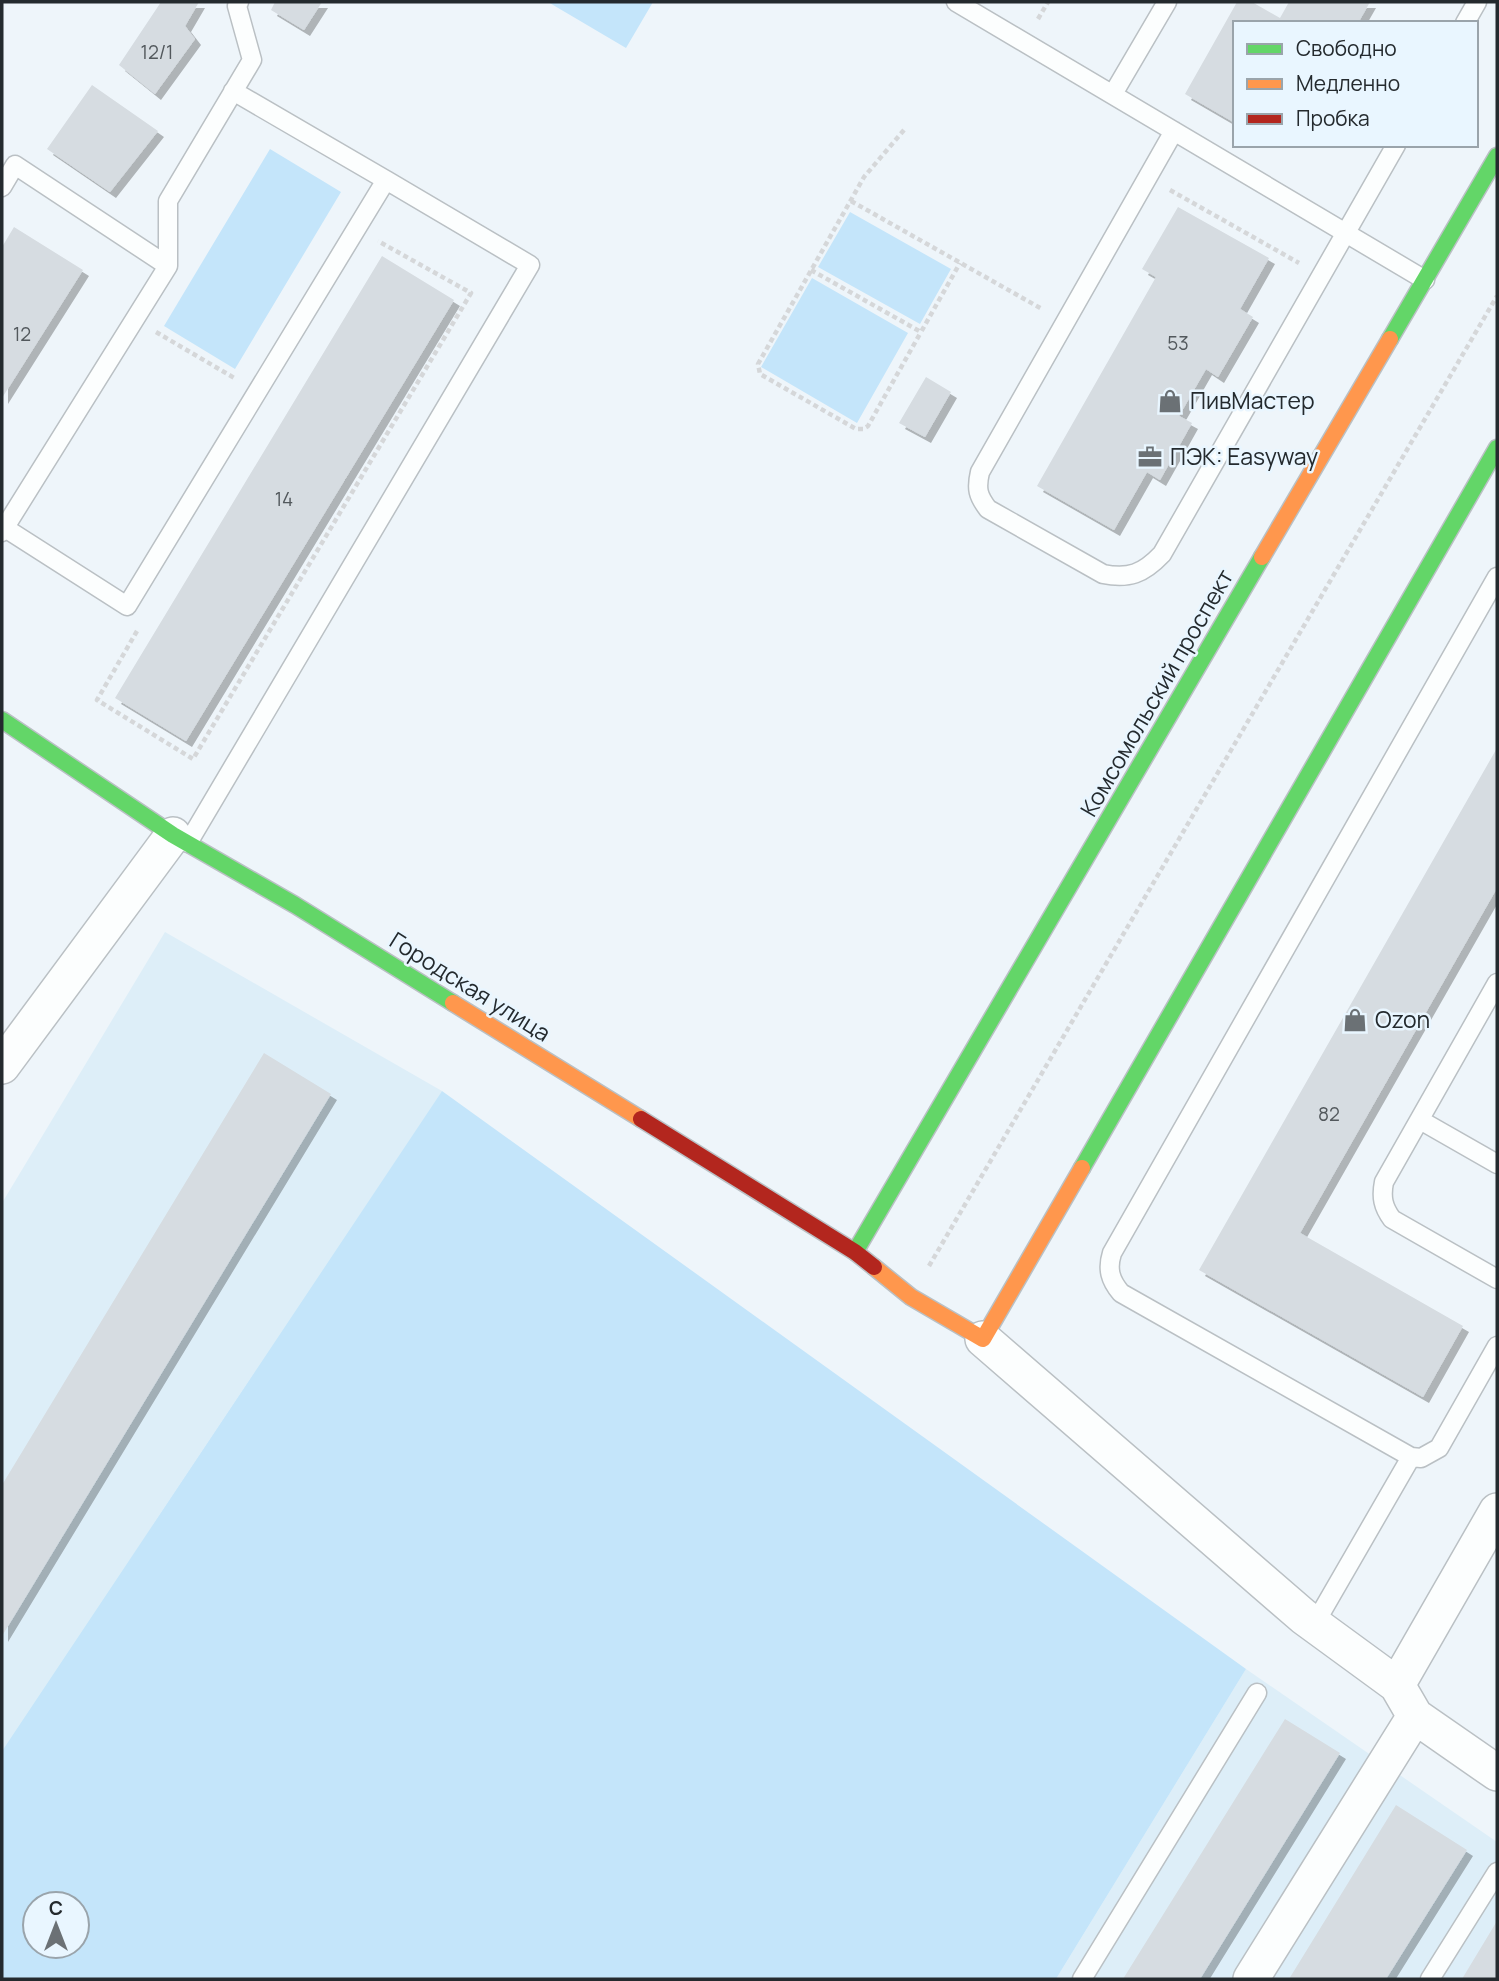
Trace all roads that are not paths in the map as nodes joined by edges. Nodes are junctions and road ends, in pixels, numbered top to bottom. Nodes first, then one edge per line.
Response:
1 (239, 2) edge
2 (957, 2) edge
3 (1167, 2) edge
4 (1477, 2) edge
5 (1466, 21) edge
6 (233, 91) junction
7 (1113, 94) junction
8 (1174, 131) junction
9 (1395, 147) edge
10 (1497, 156) edge
11 (386, 180) junction
12 (2, 187) edge
13 (1346, 233) junction
14 (168, 265) junction
15 (1425, 280) junction
16 (1497, 448) edge
17 (5, 522) edge
18 (1497, 577) edge
19 (2, 720) edge
20 (180, 839) junction
21 (1497, 983) edge
22 (2, 1066) edge
23 (1420, 1120) junction
24 (1497, 1164) edge
25 (855, 1252) junction
26 (1497, 1279) edge
27 (983, 1339) junction
28 (1497, 1346) edge
29 (1410, 1457) junction
30 (1497, 1511) edge
31 (1314, 1625) junction
32 (1397, 1685) junction
33 (1258, 1692) dead end
34 (1415, 1716) junction
35 (1497, 1773) edge
36 (1497, 1872) edge
37 (1082, 1979) edge
38 (1251, 1979) edge
39 (1430, 1979) edge

1 - 6 lane
2 - 7 lane
3 - 7 lane
4 - 5 lane
6 - 11 lane
6 - 14 lane
7 - 8 lane
8 - 13 lane
8 - 13 lane
9 - 13 lane
10 - 15 main road, Комсомольский проспект
11 - 17 lane
11 - 20 lane
12 - 14 lane
13 - 15 lane
14 - 17 lane
15 - 25 main road, Комсомольский проспект
16 - 27 main road
18 - 29 lane
19 - 20 main road, Городская улица
20 - 22 street
20 - 25 main road, Городская улица
21 - 23 lane
23 - 24 lane
23 - 26 lane
25 - 27 main road, Городская улица
27 - 31 street
28 - 29 lane
29 - 31 lane
30 - 32 street
31 - 32 street
32 - 34 street
33 - 37 lane
34 - 35 street
34 - 38 street
36 - 39 lane

